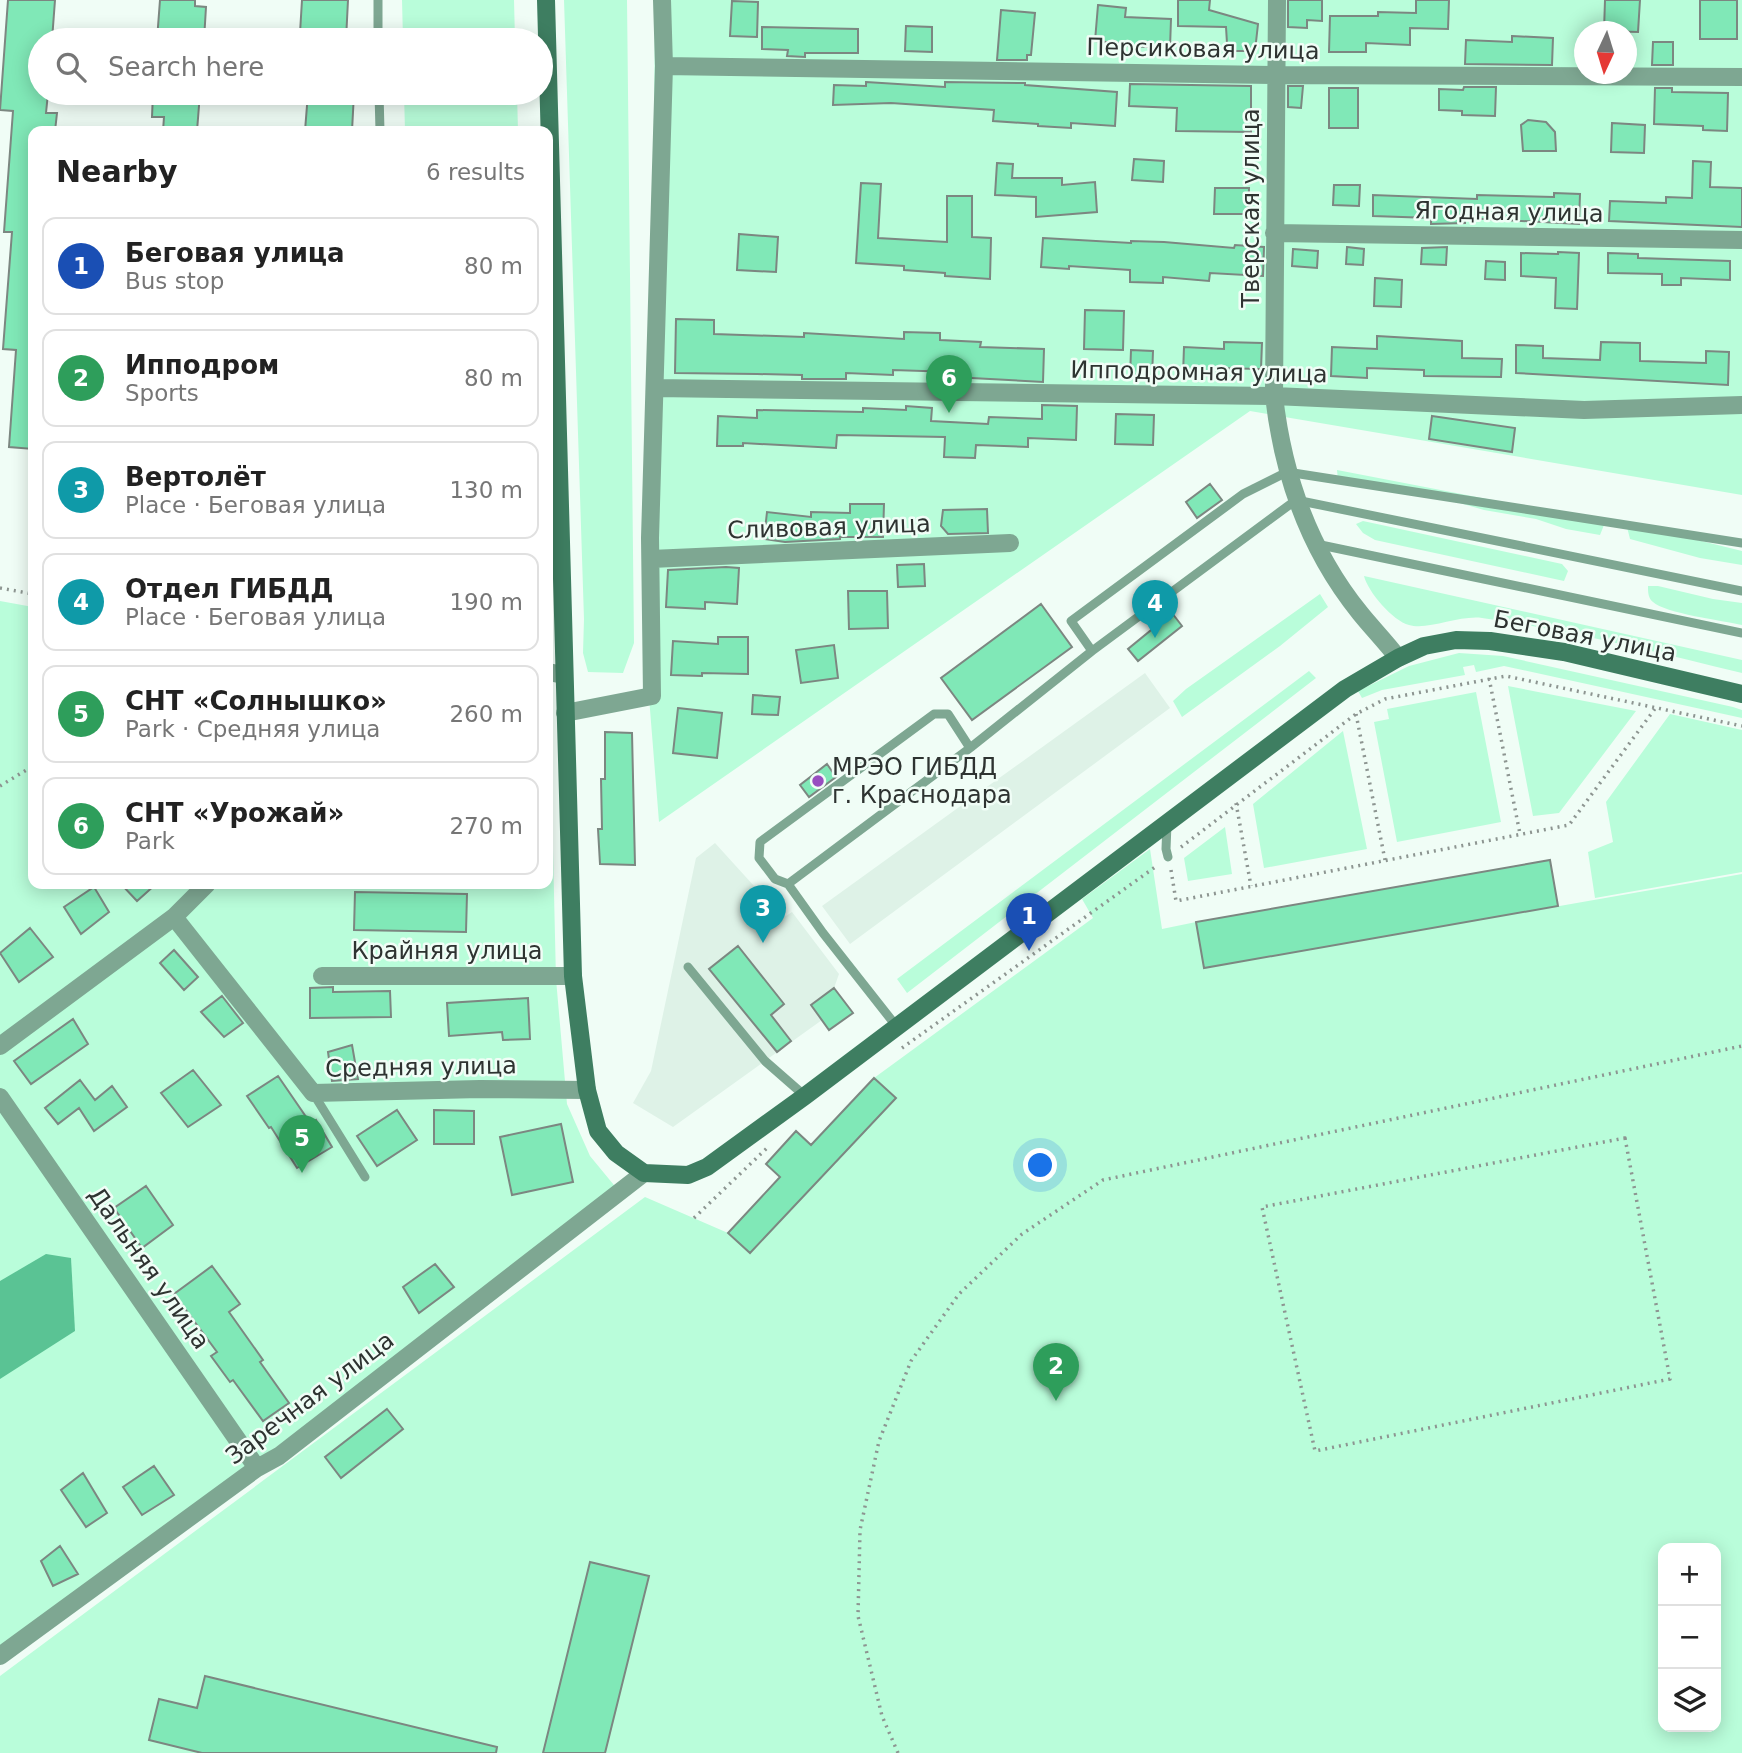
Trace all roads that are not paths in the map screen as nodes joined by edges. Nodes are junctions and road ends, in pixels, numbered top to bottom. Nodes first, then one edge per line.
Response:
1 (378, 0) edge
2 (546, 0) edge
3 (662, 0) edge
4 (1277, 0) edge
5 (378, 28) edge
6 (546, 28) edge
7 (664, 66) junction
8 (1276, 75) junction
9 (1742, 77) edge
10 (379, 105) edge
11 (548, 105) edge
12 (380, 126) edge
13 (548, 126) edge
14 (1275, 233) junction
15 (1742, 240) edge
16 (655, 388) junction
17 (1274, 396) junction
18 (1742, 405) edge
19 (553, 438) edge
20 (1287, 472) junction
21 (1296, 500) junction
22 (1010, 543) dead end
23 (1742, 543) edge
24 (1315, 544) junction
25 (651, 559) junction
26 (555, 563) edge
27 (1742, 591) edge
28 (1742, 633) edge
29 (1091, 651) junction
30 (1398, 658) junction
31 (556, 674) edge
32 (1742, 694) edge
33 (565, 713) junction
34 (970, 748) junction
35 (1167, 824) junction
36 (1168, 857) road end
37 (788, 884) junction
38 (202, 889) edge
39 (174, 917) junction
40 (688, 967) dead end
41 (322, 976) dead end
42 (573, 976) junction
43 (897, 1027) junction
44 (0, 1046) edge
45 (587, 1090) junction
46 (313, 1093) junction
47 (806, 1096) junction
48 (0, 1097) edge
49 (644, 1173) junction
50 (365, 1177) dead end
51 (257, 1468) junction
52 (0, 1656) edge

1 - 5 lane
2 - 6 street
3 - 7 street
4 - 8 street, Тверская улица
7 - 8 street, Персиковая улица
7 - 16 street
8 - 9 street, Персиковая улица
8 - 14 street, Тверская улица
10 - 12 lane
11 - 13 street
14 - 15 street, Ягодная улица
14 - 17 street, Тверская улица
16 - 17 street, Ипподромная улица
16 - 25 street
17 - 18 street, Ипподромная улица
17 - 20 street, Тверская улица
19 - 26 street
20 - 21 street, Тверская улица
20 - 23 lane
20 - 29 lane
21 - 24 street, Тверская улица
21 - 27 lane
21 - 29 lane
22 - 25 street, Сливовая улица
24 - 28 lane
24 - 30 street, Тверская улица
25 - 33 street
26 - 31 street
29 - 34 lane
30 - 32 street, Беговая улица
30 - 35 street, Беговая улица
31 - 33 street
33 - 42 street
34 - 37 lane
34 - 37 lane
35 - 36 lane
35 - 43 street, Беговая улица
37 - 43 lane
38 - 39 street
39 - 44 street
39 - 46 street, Средняя улица
40 - 47 lane
41 - 42 street, Крайняя улица
42 - 45 street
43 - 47 street, Беговая улица
45 - 46 street, Средняя улица
45 - 49 street
46 - 50 lane
47 - 49 street, Беговая улица
48 - 51 street, Дальняя улица
49 - 51 street, Заречная улица
51 - 52 street, Заречная улица

